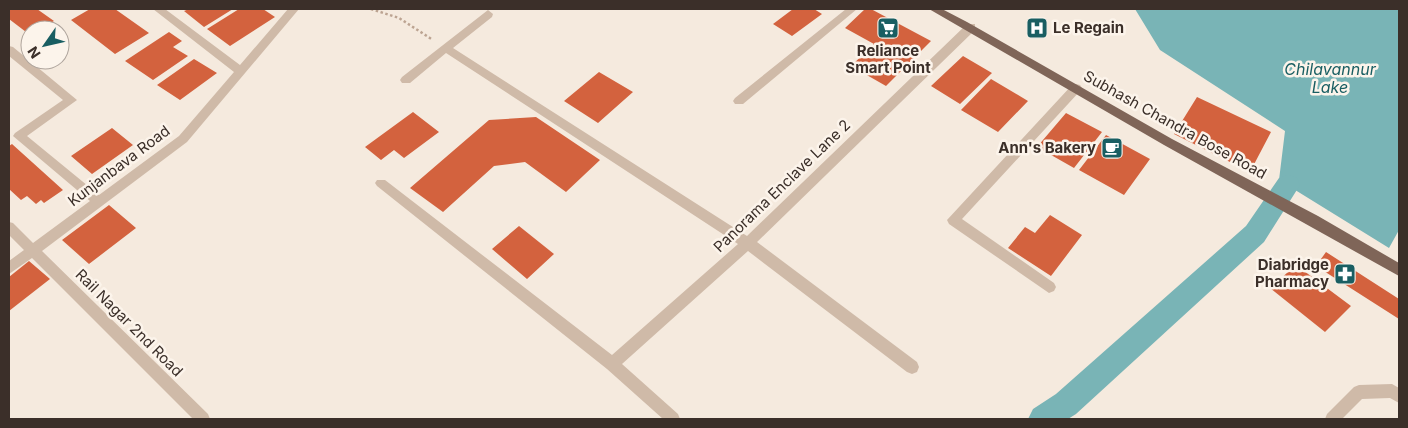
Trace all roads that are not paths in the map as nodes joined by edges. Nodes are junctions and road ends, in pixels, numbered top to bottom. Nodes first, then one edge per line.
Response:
1 (158, 9) edge
2 (294, 9) edge
3 (852, 9) edge
4 (934, 9) edge
5 (488, 14) dead end
6 (971, 27) junction
7 (446, 48) junction
8 (9, 50) edge
9 (240, 71) junction
10 (406, 80) dead end
11 (1076, 88) junction
12 (739, 101) dead end
13 (381, 183) dead end
14 (98, 202) junction
15 (9, 227) edge
16 (748, 242) junction
17 (33, 250) junction
18 (9, 268) edge
19 (1399, 270) edge
20 (1049, 287) dead end
21 (612, 364) junction
22 (912, 367) dead end
23 (1399, 396) edge
24 (203, 419) edge
25 (673, 419) edge
26 (1332, 419) edge

1 - 9 street
2 - 9 street, Kunjanbava Road
3 - 12 street
4 - 6 main road, Subhash Chandra Bose Road
5 - 7 street
6 - 11 main road, Subhash Chandra Bose Road
6 - 16 street, Panorama Enclave Lane 2
7 - 10 street
7 - 16 street
8 - 14 street
9 - 14 street, Kunjanbava Road
11 - 19 main road, Subhash Chandra Bose Road
11 - 20 street
13 - 21 street
14 - 17 street, Kunjanbava Road
15 - 17 street, Rail Nagar 2nd Road
16 - 21 street, Panorama Enclave Lane 2
16 - 22 street
17 - 18 street, Kunjanbava Road
17 - 24 street, Rail Nagar 2nd Road
21 - 25 street
23 - 26 street

